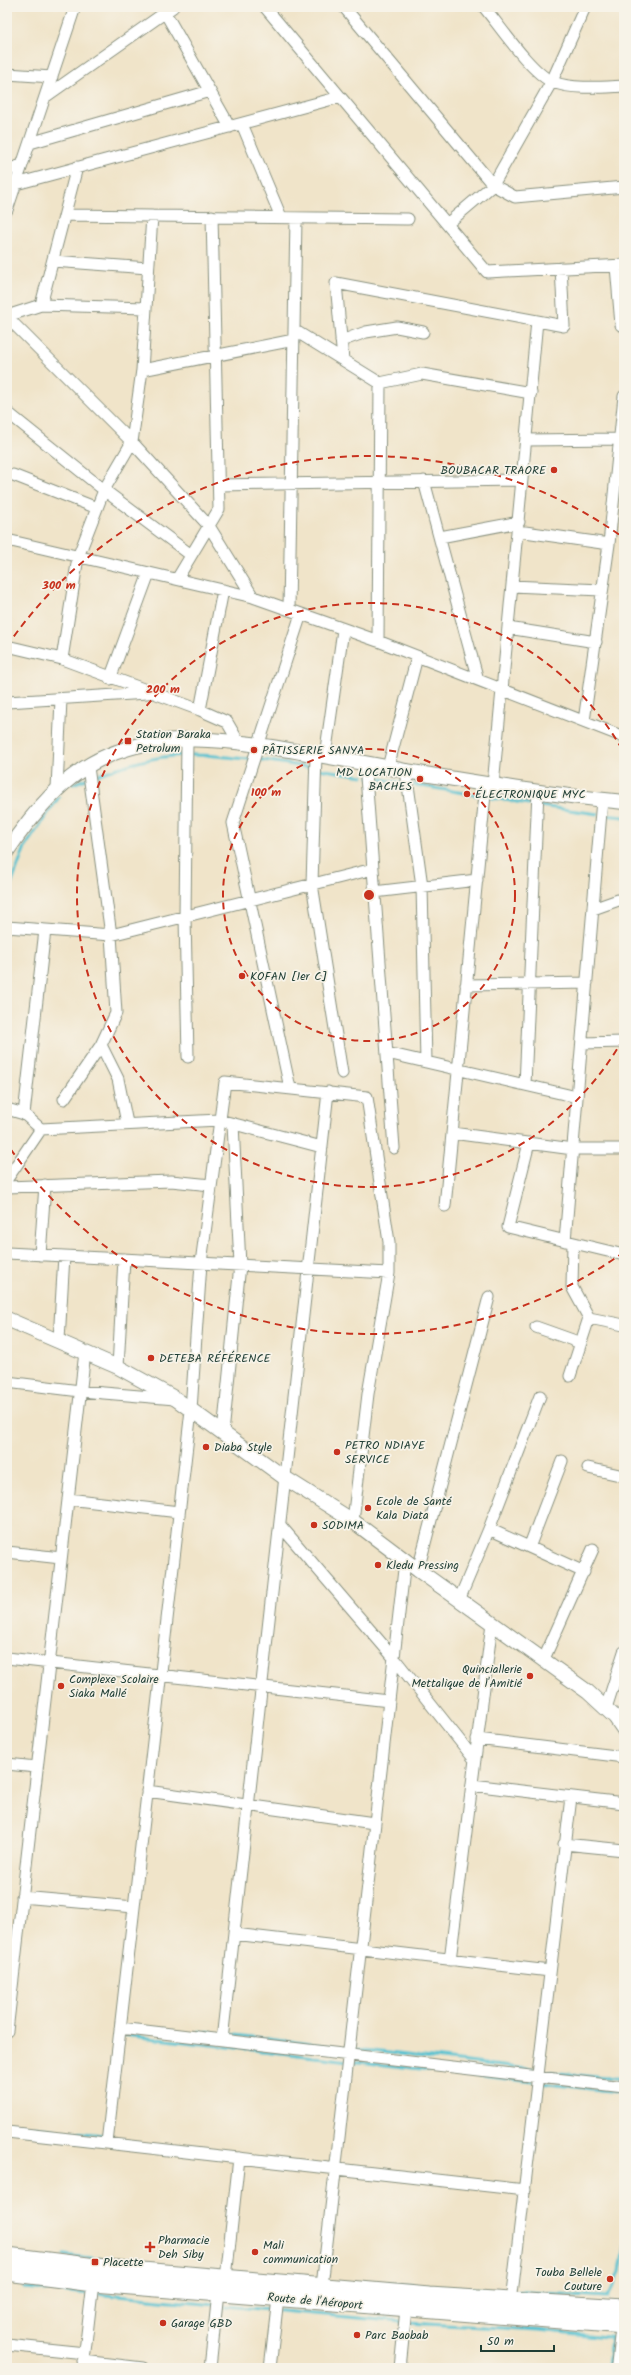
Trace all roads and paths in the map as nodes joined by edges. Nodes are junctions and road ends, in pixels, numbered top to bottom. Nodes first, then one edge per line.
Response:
1 (75, 7) edge
2 (265, 7) edge
3 (344, 7) edge
4 (484, 7) edge
5 (585, 7) edge
6 (167, 9) edge
7 (7, 74) edge
8 (52, 77) junction
9 (552, 81) junction
10 (624, 86) edge
11 (210, 91) junction
12 (45, 97) junction
13 (340, 97) junction
14 (242, 124) junction
15 (230, 127) junction
16 (30, 143) junction
17 (22, 164) junction
18 (77, 167) junction
19 (7, 170) edge
20 (16, 184) junction
21 (494, 185) junction
22 (624, 187) edge
23 (7, 210) edge
24 (65, 215) junction
25 (152, 216) junction
26 (212, 216) junction
27 (281, 217) junction
28 (296, 218) junction
29 (408, 219) dead end
30 (447, 224) junction
31 (53, 261) junction
32 (620, 265) edge
33 (148, 268) junction
34 (561, 268) junction
35 (41, 305) junction
36 (146, 308) junction
37 (7, 317) edge
38 (537, 321) junction
39 (621, 325) dead end
40 (423, 332) dead end
41 (294, 335) junction
42 (341, 341) junction
43 (216, 356) junction
44 (343, 360) junction
45 (142, 370) junction
46 (380, 383) junction
47 (531, 393) junction
48 (624, 396) edge
49 (7, 413) edge
50 (619, 439) junction
51 (526, 440) junction
52 (132, 442) junction
53 (621, 473) edge
54 (13, 475) dead end
55 (522, 480) junction
56 (424, 481) junction
57 (379, 482) junction
58 (292, 484) junction
59 (220, 485) junction
60 (104, 490) junction
61 (97, 508) junction
62 (209, 526) junction
63 (518, 526) junction
64 (440, 537) junction
65 (7, 540) edge
66 (609, 544) junction
67 (192, 555) junction
68 (78, 557) junction
69 (149, 573) junction
70 (177, 579) junction
71 (512, 586) junction
72 (223, 590) junction
73 (601, 590) junction
74 (253, 597) junction
75 (290, 609) junction
76 (301, 614) junction
77 (508, 628) junction
78 (343, 630) junction
79 (378, 641) junction
80 (596, 642) junction
81 (7, 646) edge
82 (417, 657) junction
83 (62, 659) junction
84 (110, 678) junction
85 (478, 680) junction
86 (503, 689) junction
87 (152, 693) junction
88 (61, 700) junction
89 (7, 702) edge
90 (200, 710) junction
91 (584, 721) junction
92 (624, 737) edge
93 (187, 740) junction
94 (238, 741) junction
95 (258, 745) junction
96 (320, 755) junction
97 (365, 763) junction
98 (88, 767) junction
99 (388, 767) junction
100 (406, 771) junction
101 (490, 785) junction
102 (57, 789) junction
103 (538, 791) junction
104 (602, 800) junction
105 (624, 802) edge
106 (7, 851) edge
107 (372, 869) junction
108 (477, 880) junction
109 (312, 884) junction
110 (422, 886) junction
111 (374, 892) junction
112 (624, 898) edge
113 (250, 899) junction
114 (593, 909) junction
115 (185, 917) junction
116 (7, 927) edge
117 (45, 930) junction
118 (111, 935) junction
119 (530, 983) junction
120 (587, 983) junction
121 (466, 985) junction
122 (582, 1042) junction
123 (624, 1042) edge
124 (101, 1045) junction
125 (387, 1053) junction
126 (188, 1057) dead end
127 (426, 1062) junction
128 (457, 1069) junction
129 (342, 1073) dead end
130 (525, 1085) junction
131 (290, 1088) junction
132 (328, 1092) junction
133 (577, 1097) junction
134 (64, 1099) dead end
135 (7, 1109) edge
136 (24, 1114) junction
137 (219, 1120) junction
138 (127, 1123) junction
139 (233, 1124) junction
140 (41, 1129) junction
141 (452, 1133) junction
142 (529, 1143) junction
143 (322, 1147) junction
144 (394, 1148) dead end
145 (573, 1149) junction
146 (624, 1149) edge
147 (7, 1179) edge
148 (46, 1185) junction
149 (211, 1185) junction
150 (7, 1187) edge
151 (444, 1206) dead end
152 (569, 1242) junction
153 (7, 1253) edge
154 (40, 1255) junction
155 (624, 1255) edge
156 (64, 1256) junction
157 (124, 1259) junction
158 (201, 1264) junction
159 (240, 1265) junction
160 (308, 1269) junction
161 (389, 1273) junction
162 (489, 1297) dead end
163 (590, 1318) junction
164 (7, 1319) edge
165 (624, 1325) edge
166 (536, 1327) dead end
167 (59, 1340) junction
168 (581, 1343) junction
169 (85, 1352) junction
170 (118, 1367) junction
171 (570, 1376) dead end
172 (7, 1382) edge
173 (80, 1392) junction
174 (540, 1396) dead end
175 (176, 1400) junction
176 (191, 1410) junction
177 (223, 1433) junction
178 (562, 1461) dead end
179 (588, 1468) dead end
180 (624, 1476) edge
181 (285, 1478) junction
182 (68, 1499) junction
183 (179, 1512) junction
184 (353, 1521) junction
185 (280, 1525) junction
186 (489, 1529) junction
187 (530, 1545) junction
188 (593, 1549) dead end
189 (7, 1552) edge
190 (61, 1558) junction
191 (405, 1561) junction
192 (418, 1570) junction
193 (584, 1572) junction
194 (459, 1600) junction
195 (492, 1623) junction
196 (624, 1654) edge
197 (7, 1658) edge
198 (394, 1658) junction
199 (543, 1661) junction
200 (49, 1663) junction
201 (160, 1675) junction
202 (262, 1686) junction
203 (389, 1701) junction
204 (606, 1708) junction
205 (624, 1730) edge
206 (478, 1739) junction
207 (624, 1757) edge
208 (475, 1760) junction
209 (7, 1764) edge
210 (36, 1767) junction
211 (472, 1785) junction
212 (147, 1792) junction
213 (571, 1797) junction
214 (624, 1803) edge
215 (249, 1805) junction
216 (374, 1823) junction
217 (564, 1844) junction
218 (624, 1850) edge
219 (22, 1897) junction
220 (134, 1907) junction
221 (234, 1934) junction
222 (360, 1950) junction
223 (450, 1960) junction
224 (550, 1972) junction
225 (9, 1999) edge
226 (120, 2028) junction
227 (7, 2031) edge
228 (222, 2040) junction
229 (348, 2054) junction
230 (538, 2077) junction
231 (624, 2087) edge
232 (7, 2132) edge
233 (106, 2143) junction
234 (239, 2158) junction
235 (335, 2169) junction
236 (525, 2190) junction
237 (7, 2256) edge
238 (7, 2272) edge
239 (226, 2278) junction
240 (93, 2283) junction
241 (322, 2286) junction
242 (218, 2293) junction
243 (278, 2298) junction
244 (512, 2302) junction
245 (406, 2309) junction
246 (624, 2318) edge
247 (7, 2345) edge
248 (84, 2361) edge
249 (126, 2367) edge
250 (143, 2368) edge
251 (210, 2368) edge
252 (270, 2368) edge
253 (400, 2368) edge
254 (618, 2368) edge

1 - 8 street
2 - 13 street
3 - 21 street
4 - 9 street
5 - 9 street
6 - 11 street
6 - 12 street
7 - 8 street
8 - 12 street
9 - 10 street
9 - 21 street
11 - 15 street
11 - 16 street
12 - 16 street
13 - 14 street
13 - 30 street
14 - 15 street
14 - 27 street
15 - 18 street
16 - 17 street
17 - 19 street
17 - 20 street
18 - 20 street
18 - 24 street
20 - 23 street
21 - 22 street
21 - 30 street
24 - 25 street
24 - 31 street
25 - 26 street
25 - 33 street
26 - 27 street
26 - 43 street
27 - 28 street
28 - 29 street
28 - 41 street
30 - 34 street
31 - 33 street
31 - 35 street
32 - 34 street
32 - 39 street
33 - 36 street
34 - 38 street
35 - 36 street
35 - 37 street
36 - 45 street
37 - 52 street
38 - 42 street
38 - 47 street
40 - 42 street
41 - 43 street
41 - 44 street
41 - 58 street
42 - 44 street
43 - 45 street
43 - 59 street
44 - 46 street
45 - 52 street
46 - 47 street
46 - 57 street
47 - 51 street
48 - 50 street
49 - 60 street
50 - 51 street
50 - 53 street
51 - 55 street
52 - 60 street
52 - 62 street
53 - 66 street
54 - 61 street
55 - 56 street
55 - 63 street
56 - 57 street
56 - 64 street
57 - 58 street
57 - 79 street
58 - 59 street
58 - 75 street
59 - 62 street
60 - 61 street
60 - 67 street
61 - 68 street
62 - 67 street
62 - 74 street
63 - 64 street
63 - 66 street
63 - 71 street
64 - 85 street
65 - 68 street
66 - 73 street
67 - 70 street
68 - 69 street
68 - 83 street
69 - 70 street
69 - 84 street
70 - 72 street
71 - 73 street
71 - 77 street
72 - 74 street
72 - 90 street
73 - 80 street
74 - 75 street
75 - 76 street
76 - 78 street
76 - 95 street
77 - 80 street
77 - 86 street
78 - 79 street
78 - 96 street
79 - 82 street
80 - 91 street
81 - 83 street
82 - 85 street
82 - 99 street
83 - 84 street
84 - 87 street
85 - 86 street
86 - 91 street
86 - 101 street
87 - 88 street
87 - 90 street
88 - 89 street
88 - 102 street
90 - 94 street
91 - 92 street
93 - 94 main road
93 - 98 main road
93 - 115 street
94 - 95 main road
95 - 96 main road
95 - 113 street
96 - 97 main road
96 - 109 street
97 - 99 main road
97 - 107 street
98 - 102 main road
98 - 118 street
99 - 100 main road
100 - 101 main road
100 - 110 street
101 - 103 main road
101 - 108 street
102 - 106 main road
103 - 104 main road
103 - 119 street
104 - 105 main road
104 - 114 street
107 - 109 street
107 - 111 street
108 - 110 street
108 - 121 street
109 - 113 street
109 - 129 street
110 - 111 street
110 - 127 street
111 - 125 street
112 - 114 street
113 - 115 street
113 - 131 street
114 - 120 street
115 - 118 street
115 - 126 street
116 - 117 street
117 - 118 street
117 - 136 street
118 - 124 street
119 - 120 street
119 - 121 street
119 - 130 street
120 - 122 street
121 - 128 street
122 - 123 street
122 - 133 street
124 - 134 street
124 - 138 street
125 - 127 street
125 - 144 street
127 - 128 street
128 - 130 street
128 - 141 street
130 - 133 street
131 - 132 street
131 - 137 street
132 - 143 street
132 - 161 street
133 - 145 street
135 - 136 street
136 - 140 street
137 - 138 street
137 - 139 street
137 - 149 street
138 - 140 street
139 - 143 street
139 - 159 street
140 - 147 street
141 - 142 street
141 - 151 street
142 - 145 street
142 - 152 street
143 - 160 street
145 - 146 street
145 - 152 street
148 - 149 street
148 - 150 street
148 - 154 street
149 - 158 street
152 - 155 street
152 - 163 street
153 - 154 street
154 - 156 street
156 - 157 street
156 - 167 street
157 - 158 street
157 - 170 street
158 - 159 street
158 - 176 street
159 - 160 street
159 - 177 street
160 - 161 street
160 - 181 street
161 - 184 street
162 - 192 street
163 - 165 street
163 - 168 street
164 - 167 main road
166 - 168 street
167 - 169 main road
168 - 171 street
169 - 170 main road
169 - 173 street
170 - 175 main road
172 - 173 street
173 - 175 street
173 - 182 street
174 - 186 street
175 - 176 main road
176 - 177 main road
176 - 183 street
177 - 181 main road
178 - 187 street
179 - 180 street
181 - 184 main road
181 - 185 street
182 - 183 street
182 - 190 street
183 - 201 street
184 - 191 main road
185 - 198 street
185 - 202 street
186 - 187 street
186 - 194 street
187 - 193 street
188 - 193 street
189 - 190 street
190 - 200 street
191 - 192 main road
191 - 198 street
192 - 194 main road
193 - 199 street
194 - 195 main road
195 - 199 main road
195 - 206 street
196 - 204 street
197 - 200 street
198 - 203 street
198 - 208 street
199 - 204 main road
200 - 201 street
200 - 210 street
201 - 202 street
201 - 212 street
202 - 203 street
202 - 215 street
203 - 216 street
204 - 205 main road
206 - 207 street
206 - 208 street
208 - 211 street
209 - 210 street
210 - 219 street
211 - 213 street
211 - 223 street
212 - 215 street
212 - 220 street
213 - 214 street
213 - 217 street
215 - 216 street
215 - 221 street
216 - 222 street
217 - 218 street
217 - 224 street
219 - 220 street
219 - 225 street
220 - 226 street
221 - 222 street
221 - 228 street
222 - 223 street
222 - 229 street
223 - 224 street
224 - 230 street
225 - 227 street
226 - 228 street
226 - 233 street
228 - 229 street
229 - 230 street
229 - 235 street
230 - 231 street
230 - 236 street
232 - 233 street
233 - 234 street
234 - 235 street
234 - 239 street
235 - 236 street
235 - 241 street
236 - 244 street
237 - 239 highway, Route de l'Aéroport
238 - 240 highway, Route de l'Aéroport
239 - 241 highway, Route de l'Aéroport
240 - 242 highway, Route de l'Aéroport
240 - 248 street
241 - 244 highway, Route de l'Aéroport
242 - 243 highway, Route de l'Aéroport
242 - 251 street
243 - 245 highway, Route de l'Aéroport
243 - 252 street
244 - 246 highway, Route de l'Aéroport
245 - 246 highway, Route de l'Aéroport
245 - 253 street
246 - 254 main road
247 - 248 street
248 - 249 street
249 - 250 street

